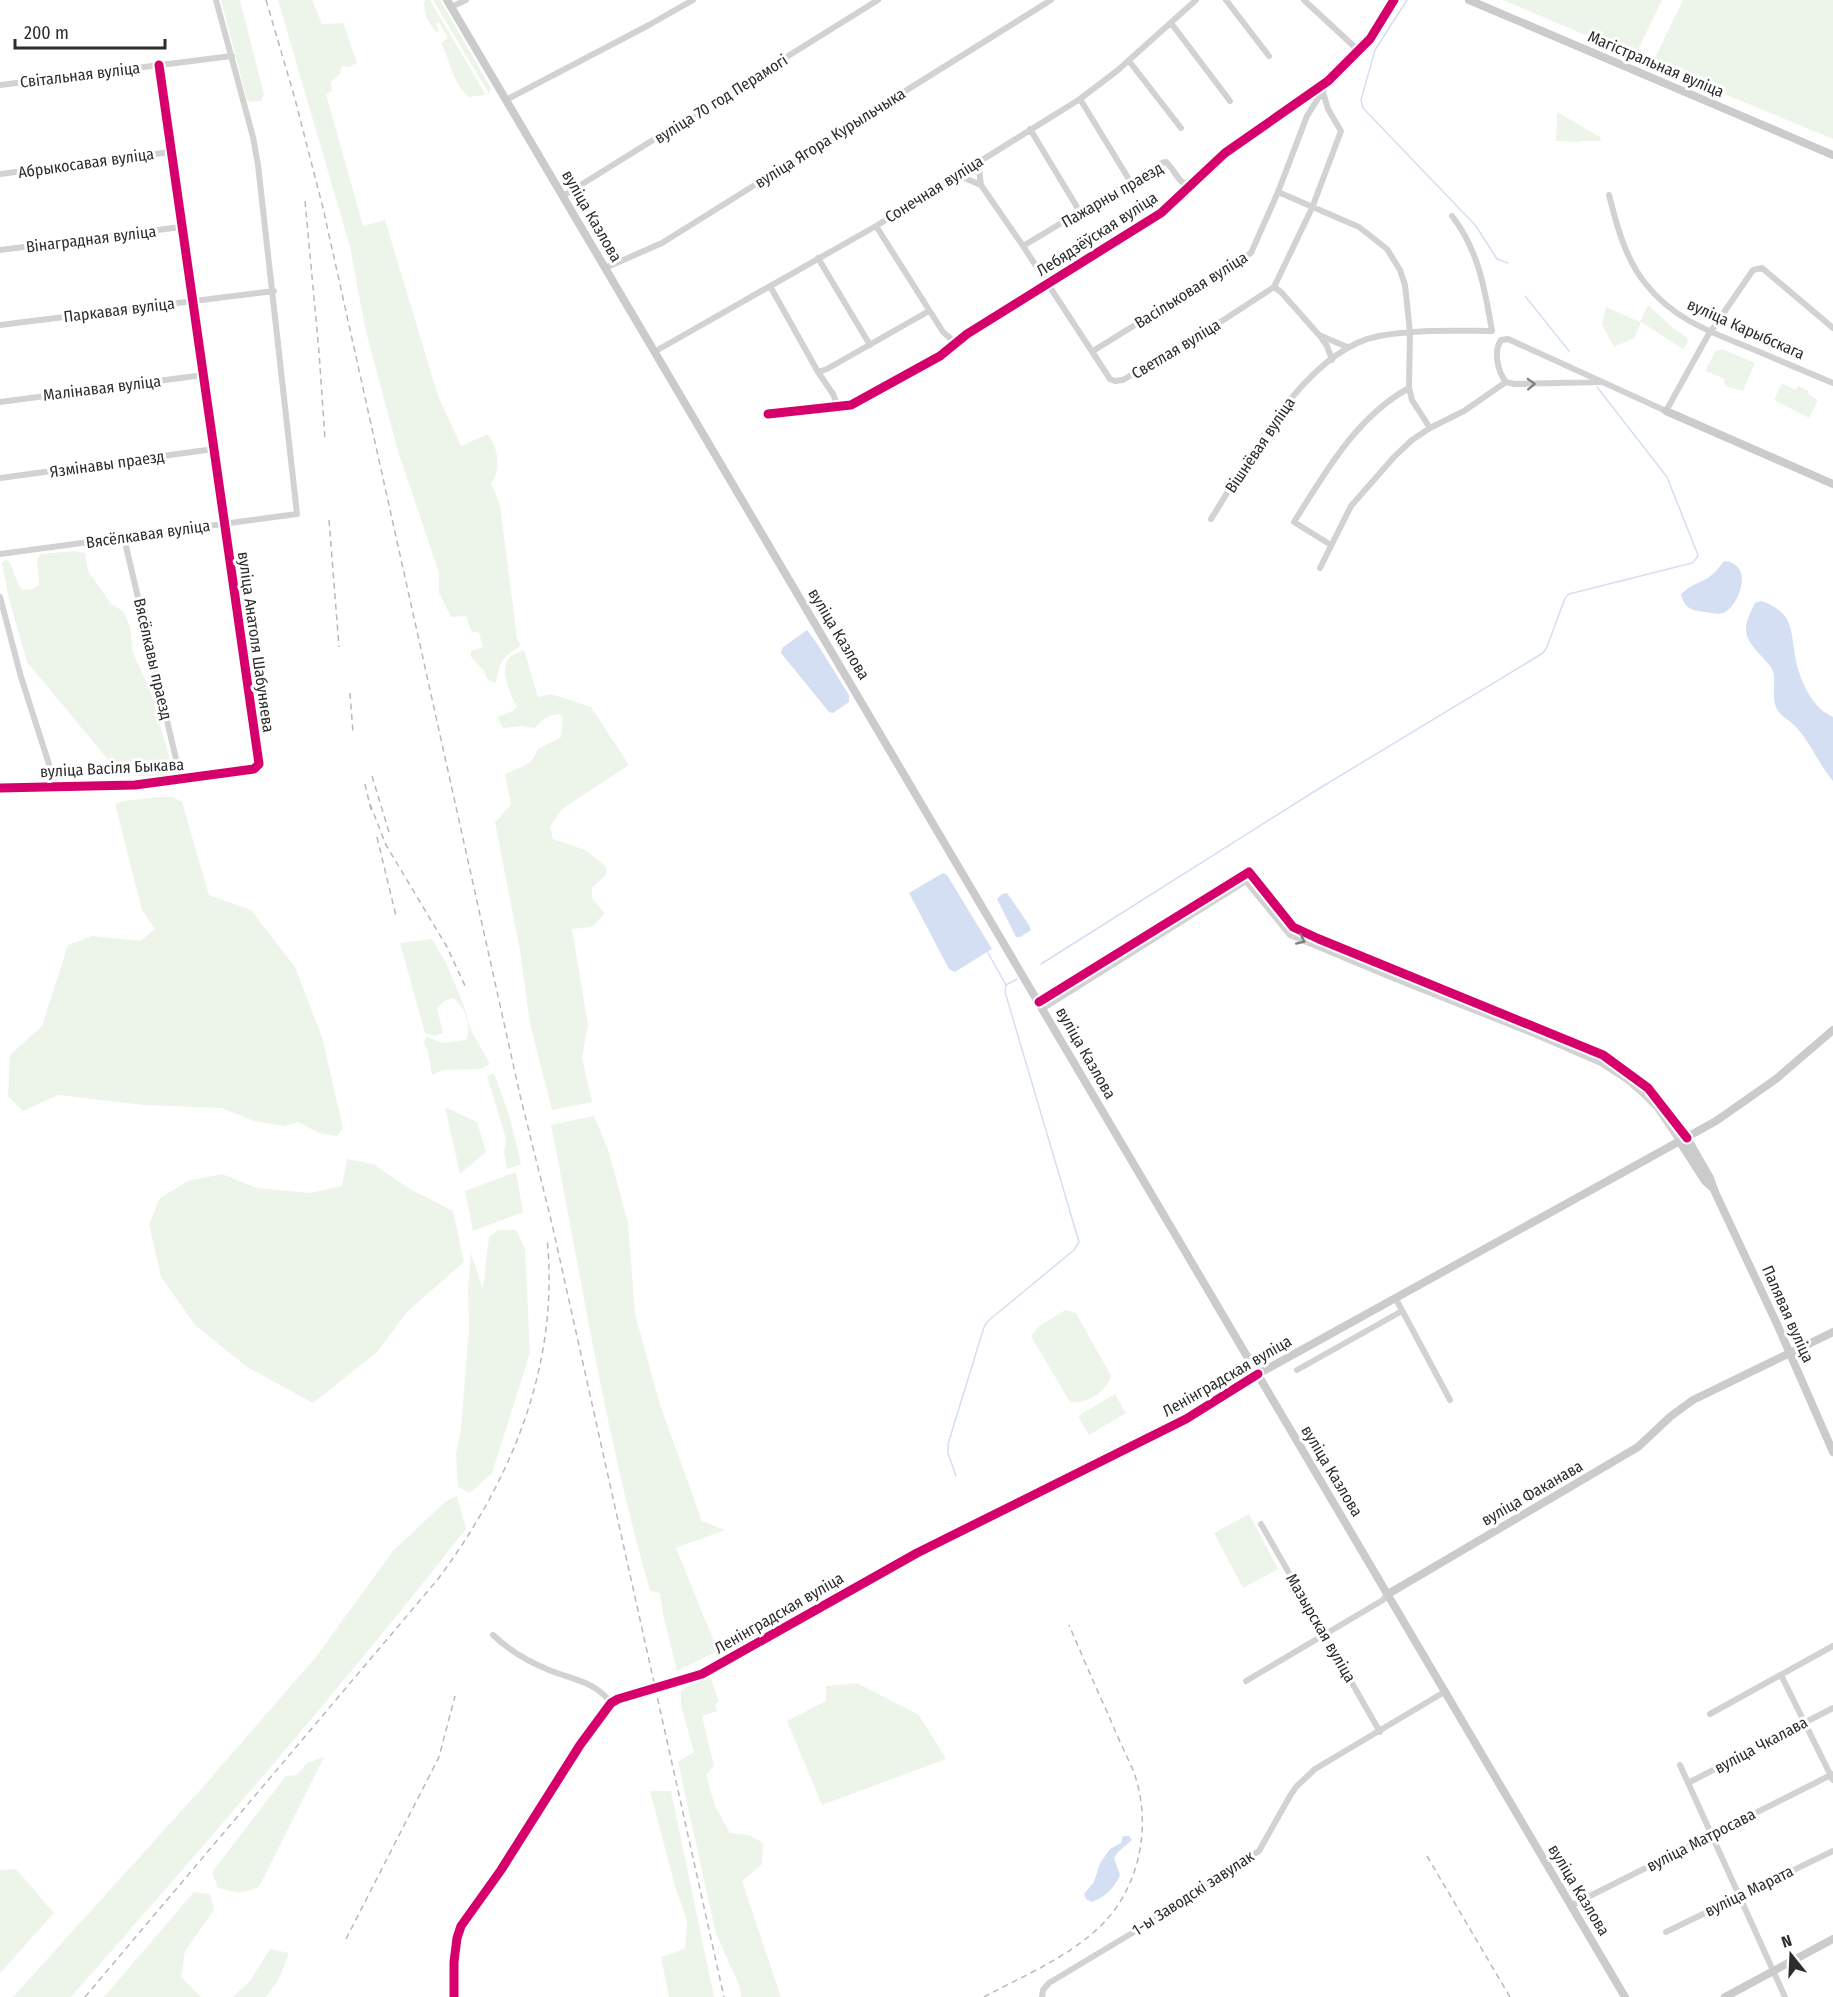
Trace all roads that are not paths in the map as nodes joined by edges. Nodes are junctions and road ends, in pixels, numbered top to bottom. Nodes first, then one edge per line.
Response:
1 (216, 0) edge
2 (466, 0) edge
3 (693, 0) edge
4 (878, 0) edge
5 (1051, 0) edge
6 (1196, 0) edge
7 (1226, 0) edge
8 (1304, 0) edge
9 (1394, 0) edge
10 (1469, 0) edge
11 (449, 4) edge
12 (1171, 23) junction
13 (1359, 51) junction
14 (232, 56) junction
15 (1269, 56) dead end
16 (1129, 61) junction
17 (159, 65) junction
18 (1328, 81) junction
19 (0, 86) edge
20 (1323, 92) junction
21 (1307, 96) junction
22 (1080, 99) junction
23 (506, 100) junction
24 (1230, 101) dead end
25 (1314, 103) junction
26 (1181, 128) dead end
27 (1030, 129) junction
28 (171, 152) junction
29 (1832, 155) edge
30 (978, 161) junction
31 (0, 174) edge
32 (957, 175) junction
33 (1130, 181) junction
34 (1195, 182) junction
35 (981, 185) junction
36 (1278, 192) junction
37 (1609, 195) dead end
38 (563, 196) junction
39 (1312, 208) junction
40 (1080, 212) junction
41 (1452, 216) dead end
42 (876, 225) junction
43 (181, 227) junction
44 (1023, 246) junction
45 (0, 250) edge
46 (818, 258) junction
47 (605, 268) junction
48 (1048, 284) junction
49 (770, 286) junction
50 (1274, 287) junction
51 (274, 291) junction
52 (194, 300) junction
53 (929, 311) junction
54 (0, 326) edge
55 (1833, 328) edge
56 (1492, 330) junction
57 (1410, 332) junction
58 (1711, 332) junction
59 (1319, 335) junction
60 (1504, 339) junction
61 (956, 343) junction
62 (870, 345) junction
63 (1347, 346) junction
64 (1093, 351) junction
65 (654, 352) junction
66 (1332, 360) junction
67 (818, 372) junction
68 (203, 375) junction
69 (1506, 382) junction
70 (1601, 382) junction
71 (1833, 383) edge
72 (1409, 388) junction
73 (0, 402) edge
74 (838, 407) junction
75 (1666, 411) junction
76 (768, 414) dead end
77 (1430, 428) junction
78 (214, 449) junction
79 (0, 478) edge
80 (1833, 484) edge
81 (1211, 519) dead end
82 (224, 523) junction
83 (124, 538) junction
84 (1331, 545) junction
85 (0, 554) edge
86 (1320, 568) dead end
87 (0, 597) edge
88 (259, 764) joint
89 (181, 780) junction
90 (56, 786) junction
91 (0, 788) edge
92 (1041, 1005) junction
93 (1833, 1030) edge
94 (1684, 1140) junction
95 (1396, 1299) junction
96 (1402, 1311) junction
97 (1833, 1332) edge
98 (1789, 1352) junction
99 (1297, 1370) dead end
100 (1258, 1374) junction
101 (1450, 1400) dead end
102 (1833, 1452) edge
103 (1262, 1524) dead end
104 (1388, 1594) junction
105 (493, 1635) dead end
106 (1324, 1635) junction
107 (1833, 1646) edge
108 (1781, 1675) junction
109 (1246, 1681) dead end
110 (1446, 1691) junction
111 (611, 1703) junction
112 (1833, 1708) edge
113 (1710, 1714) dead end
114 (1805, 1722) junction
115 (1380, 1732) junction
116 (1680, 1766) dead end
117 (1832, 1776) edge
118 (1688, 1783) junction
119 (1712, 1834) junction
120 (1833, 1851) edge
121 (1738, 1897) junction
122 (1570, 1906) junction
123 (1666, 1932) dead end
124 (1833, 1939) edge
125 (1773, 1971) junction
126 (453, 1997) edge
127 (1042, 1997) edge
128 (1624, 1997) edge
129 (1725, 1997) edge
130 (1785, 1997) edge

1 - 14 street
2 - 11 street
3 - 23 street
4 - 38 street, вуліца 70 год Перамогі
5 - 47 street, вуліца Ягора Курыльчыка
6 - 12 street, Сонечная вуліца
7 - 15 street
8 - 13 street
9 - 13 street, Лебядзёўская вуліца
10 - 29 main road, Магістральная вуліца
11 - 23 main road, вуліца Казлова
12 - 16 street, Сонечная вуліца
12 - 24 street
13 - 18 street, Лебядзёўская вуліца
14 - 17 street, Світальная вуліца
14 - 51 street
16 - 22 street, Сонечная вуліца
16 - 26 street
17 - 19 street, Світальная вуліца
17 - 28 street, вуліца Анатоля Шабуняева
18 - 20 street, Васільковая вуліца
18 - 21 street, Лебядзёўская вуліца
20 - 25 street, Васільковая вуліца
20 - 39 street
21 - 25 street
21 - 34 street, Лебядзёўская вуліца
22 - 27 street, Сонечная вуліца
22 - 33 street
23 - 38 main road, вуліца Казлова
25 - 36 street, Васільковая вуліца
27 - 30 street, Сонечная вуліца
27 - 40 street
28 - 31 street, Абрыкосавая вуліца
28 - 43 street, вуліца Анатоля Шабуняева
30 - 32 street, Сонечная вуліца
30 - 35 street
32 - 35 street
32 - 42 street, Сонечная вуліца
33 - 34 street, Пажарны праезд
33 - 40 street, Пажарны праезд
34 - 48 street, Лебядзёўская вуліца
35 - 44 street, Светлая вуліца
36 - 39 street
36 - 64 street, Васільковая вуліца
37 - 58 street, вуліца Карыбскага
38 - 47 main road, вуліца Казлова
39 - 50 street
39 - 57 street
40 - 44 street, Пажарны праезд
41 - 56 street
42 - 46 street, Сонечная вуліца
42 - 53 street
43 - 45 street, Вінаградная вуліца
43 - 52 street, вуліца Анатоля Шабуняева
44 - 48 street, Светлая вуліца
46 - 49 street, Сонечная вуліца
46 - 62 street
47 - 65 main road, вуліца Казлова
48 - 61 street, Лебядзёўская вуліца
48 - 64 street, Светлая вуліца
49 - 65 street, Сонечная вуліца
49 - 67 street
50 - 59 street
50 - 64 street, Светлая вуліца
51 - 52 street, Паркавая вуліца
51 - 82 street, Вясёлкавая вуліца
52 - 54 street, Паркавая вуліца
52 - 68 street, вуліца Анатоля Шабуняева
53 - 61 street
53 - 62 street
55 - 58 street
56 - 57 street, Вішнёвая вуліца
56 - 60 street
57 - 63 street, Вішнёвая вуліца
57 - 72 street
58 - 71 street, вуліца Карыбскага
58 - 75 street
59 - 63 street
59 - 66 street
60 - 69 street
60 - 70 street
61 - 74 street, Лебядзёўская вуліца
62 - 67 street
63 - 66 street, Вішнёвая вуліца
65 - 92 main road, вуліца Казлова
66 - 81 street, Вішнёвая вуліца
67 - 74 street
68 - 73 street, Малінавая вуліца
68 - 78 street, вуліца Анатоля Шабуняева
69 -> 70 street
69 - 77 street
70 - 75 street
72 - 77 street
72 - 84 street
74 - 76 street, Лебядзёўская вуліца
75 - 80 main road
77 - 84 street
78 - 79 street, Язмінавы праезд
78 - 82 street, вуліца Анатоля Шабуняева
82 - 83 street, Вясёлкавая вуліца
82 - 88 street, вуліца Анатоля Шабуняева
83 - 85 street, Вясёлкавая вуліца
83 - 89 street, Вясёлкавы праезд
84 - 86 street
87 - 90 street
88 - 89 street, вуліца Васіля Быкава
89 - 90 street, вуліца Васіля Быкава
90 - 91 street, вуліца Васіля Быкава
92 - 94 street
92 - 100 main road, вуліца Казлова
93 - 94 main road, Ленінградская вуліца
94 - 95 main road, Ленінградская вуліца
94 - 98 main road, Палявая вуліца
95 - 96 street
95 - 100 main road, Ленінградская вуліца
96 - 99 street
96 - 101 street
97 - 98 main road, вуліца Факанава
98 - 102 main road, Палявая вуліца
98 - 104 main road, вуліца Факанава
100 - 104 main road, вуліца Казлова
100 - 111 main road, Ленінградская вуліца
103 - 106 street, Мазырская вуліца
104 - 106 street, вуліца Факанава
104 - 110 main road, вуліца Казлова
105 - 111 street
106 - 109 street, вуліца Факанава
106 - 115 street, Мазырская вуліца
107 - 108 street
108 - 113 street
108 - 114 street
110 - 115 street, 1-ы Заводскі завулак
110 - 122 main road, вуліца Казлова
111 - 126 main road
112 - 114 street, вуліца Чкалава
114 - 117 street
114 - 118 street, вуліца Чкалава
115 - 127 street, 1-ы Заводскі завулак
116 - 118 street
117 - 119 street, вуліца Матросава
118 - 119 street
119 - 121 street
119 - 122 street, вуліца Матросава
120 - 121 street, вуліца Марата
121 - 123 street, вуліца Марата
121 - 125 street
122 - 128 main road, вуліца Казлова
124 - 125 main road
125 - 129 main road
125 - 130 street

